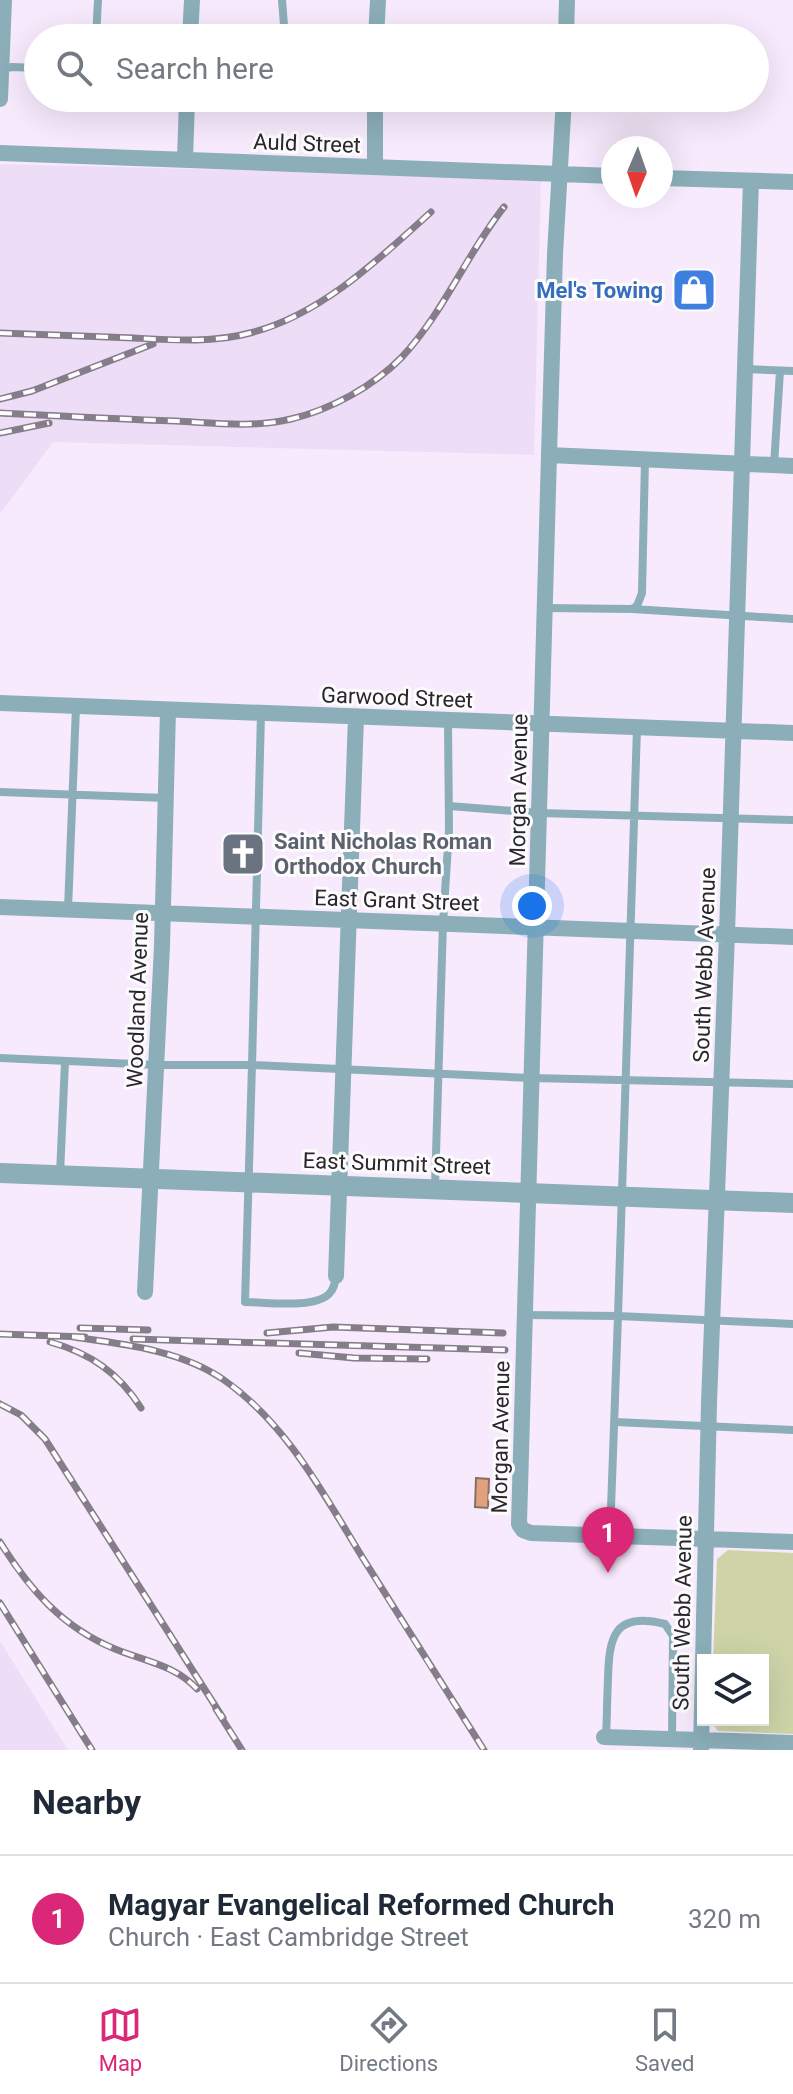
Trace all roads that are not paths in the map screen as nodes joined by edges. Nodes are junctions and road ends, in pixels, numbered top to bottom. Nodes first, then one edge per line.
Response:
1 (4, 0) edge
2 (98, 0) edge
3 (192, 0) edge
4 (282, 0) edge
5 (378, 0) edge
6 (567, 0) edge
7 (97, 24) edge
8 (191, 24) edge
9 (284, 24) edge
10 (377, 24) edge
11 (566, 24) edge
12 (24, 67) edge
13 (0, 69) edge
14 (0, 99) edge
15 (187, 112) edge
16 (375, 112) edge
17 (563, 112) edge
18 (0, 153) edge
19 (185, 160) junction
20 (375, 167) junction
21 (560, 174) junction
22 (601, 176) edge
23 (673, 178) edge
24 (751, 181) junction
25 (793, 182) edge
26 (744, 369) junction
27 (780, 371) junction
28 (793, 371) edge
29 (549, 455) junction
30 (645, 460) junction
31 (741, 464) junction
32 (774, 465) junction
33 (793, 466) edge
34 (544, 608) junction
35 (632, 609) junction
36 (737, 617) junction
37 (793, 619) edge
38 (0, 703) edge
39 (76, 707) junction
40 (168, 710) junction
41 (261, 714) junction
42 (356, 717) junction
43 (448, 721) junction
44 (542, 724) junction
45 (637, 728) junction
46 (733, 731) junction
47 (793, 733) edge
48 (0, 792) edge
49 (72, 795) junction
50 (166, 798) junction
51 (449, 806) junction
52 (540, 813) junction
53 (633, 815) junction
54 (731, 817) junction
55 (793, 820) edge
56 (0, 907) edge
57 (68, 910) junction
58 (162, 913) junction
59 (254, 917) junction
60 (348, 920) junction
61 (443, 923) junction
62 (536, 927) junction
63 (630, 930) junction
64 (727, 934) junction
65 (793, 937) edge
66 (0, 1058) edge
67 (65, 1062) junction
68 (157, 1065) junction
69 (252, 1065) junction
70 (344, 1070) junction
71 (438, 1074) junction
72 (531, 1078) junction
73 (627, 1081) junction
74 (722, 1083) junction
75 (793, 1084) edge
76 (0, 1173) edge
77 (60, 1175) junction
78 (152, 1178) junction
79 (248, 1182) junction
80 (340, 1185) junction
81 (435, 1189) junction
82 (527, 1192) junction
83 (623, 1196) junction
84 (718, 1200) junction
85 (793, 1203) edge
86 (336, 1276) joint
87 (145, 1292) dead end
88 (525, 1315) junction
89 (618, 1316) junction
90 (713, 1320) junction
91 (793, 1324) edge
92 (615, 1422) junction
93 (709, 1426) junction
94 (793, 1430) edge
95 (610, 1536) junction
96 (705, 1539) junction
97 (793, 1542) edge
98 (605, 1737) joint
99 (672, 1739) junction
100 (701, 1745) edge
101 (785, 1745) edge

1 - 13 street
2 - 7 lane
3 - 8 street
4 - 9 lane
5 - 10 street
6 - 11 street
12 - 13 lane
13 - 14 street
15 - 19 street
16 - 20 street
17 - 21 street, Morgan Avenue
18 - 19 street, Auld Street
19 - 20 street, Auld Street
20 - 21 street, Auld Street
21 - 22 street, Auld Street
21 - 29 street, Morgan Avenue
23 - 24 street
24 - 25 street
24 - 26 street, South Webb Avenue
26 - 27 lane
26 - 31 street, South Webb Avenue
27 - 28 lane
27 - 32 lane
29 - 30 street
29 - 34 street, Morgan Avenue
30 - 31 street
30 - 35 lane
31 - 32 street
31 - 36 street, South Webb Avenue
32 - 33 street
34 - 35 lane
34 - 44 street, Morgan Avenue
35 - 36 lane
36 - 37 lane
36 - 46 street, South Webb Avenue
38 - 39 street, Garwood Street
39 - 40 street, Garwood Street
39 - 49 lane
40 - 41 street, Garwood Street
40 - 50 street, Woodland Avenue
41 - 42 street, Garwood Street
41 - 59 lane
42 - 43 street, Garwood Street
42 - 60 street
43 - 44 street, Garwood Street
43 - 51 lane
44 - 45 street, Garwood Street
44 - 52 street, Morgan Avenue
45 - 46 street, Garwood Street
45 - 53 lane
46 - 47 street, Garwood Street
46 - 54 street, South Webb Avenue
48 - 49 lane
49 - 50 lane
49 - 57 lane
50 - 58 street, Woodland Avenue
51 - 52 lane
51 - 61 lane
52 - 53 lane
52 - 62 street, Morgan Avenue
53 - 54 lane
53 - 63 lane
54 - 55 lane
54 - 64 street, South Webb Avenue
56 - 57 street, East Grant Street
57 - 58 street, East Grant Street
58 - 59 street, East Grant Street
58 - 68 street, Woodland Avenue
59 - 60 street, East Grant Street
59 - 69 lane
60 - 61 street, East Grant Street
60 - 70 street
61 - 62 street, East Grant Street
61 - 71 lane
62 - 63 street, East Grant Street
62 - 72 street, Morgan Avenue
63 - 64 street, East Grant Street
63 - 73 lane
64 - 65 street, East Grant Street
64 - 74 street, South Webb Avenue
66 - 67 lane
67 - 68 lane
67 - 77 lane
68 - 69 lane
68 - 78 street, Woodland Avenue
69 - 70 lane
69 - 79 lane
70 - 71 lane
70 - 80 street
71 - 72 lane
71 - 81 lane
72 - 73 lane
72 - 82 street, Morgan Avenue
73 - 74 lane
73 - 83 lane
74 - 75 lane
74 - 84 street, South Webb Avenue
76 - 77 street, East Summit Street
77 - 78 street, East Summit Street
78 - 79 street, East Summit Street
78 - 87 street, Woodland Avenue
79 - 80 street, East Summit Street
79 - 86 lane
80 - 81 street, East Summit Street
80 - 86 street
81 - 82 street, East Summit Street
82 - 83 street, East Summit Street
82 - 88 street, Morgan Avenue
83 - 84 street, East Summit Street
83 - 89 lane
84 - 85 street, East Summit Street
84 - 90 street, South Webb Avenue
88 - 89 lane
88 - 95 street, Morgan Avenue
89 - 90 lane
89 - 92 lane
90 - 91 lane
90 - 93 street, South Webb Avenue
92 - 93 lane
92 - 95 lane
93 - 94 lane
93 - 96 street, South Webb Avenue
95 - 96 street
96 - 97 street
96 - 100 street, South Webb Avenue
98 - 99 street
98 - 99 lane
99 - 100 street
100 - 101 street

